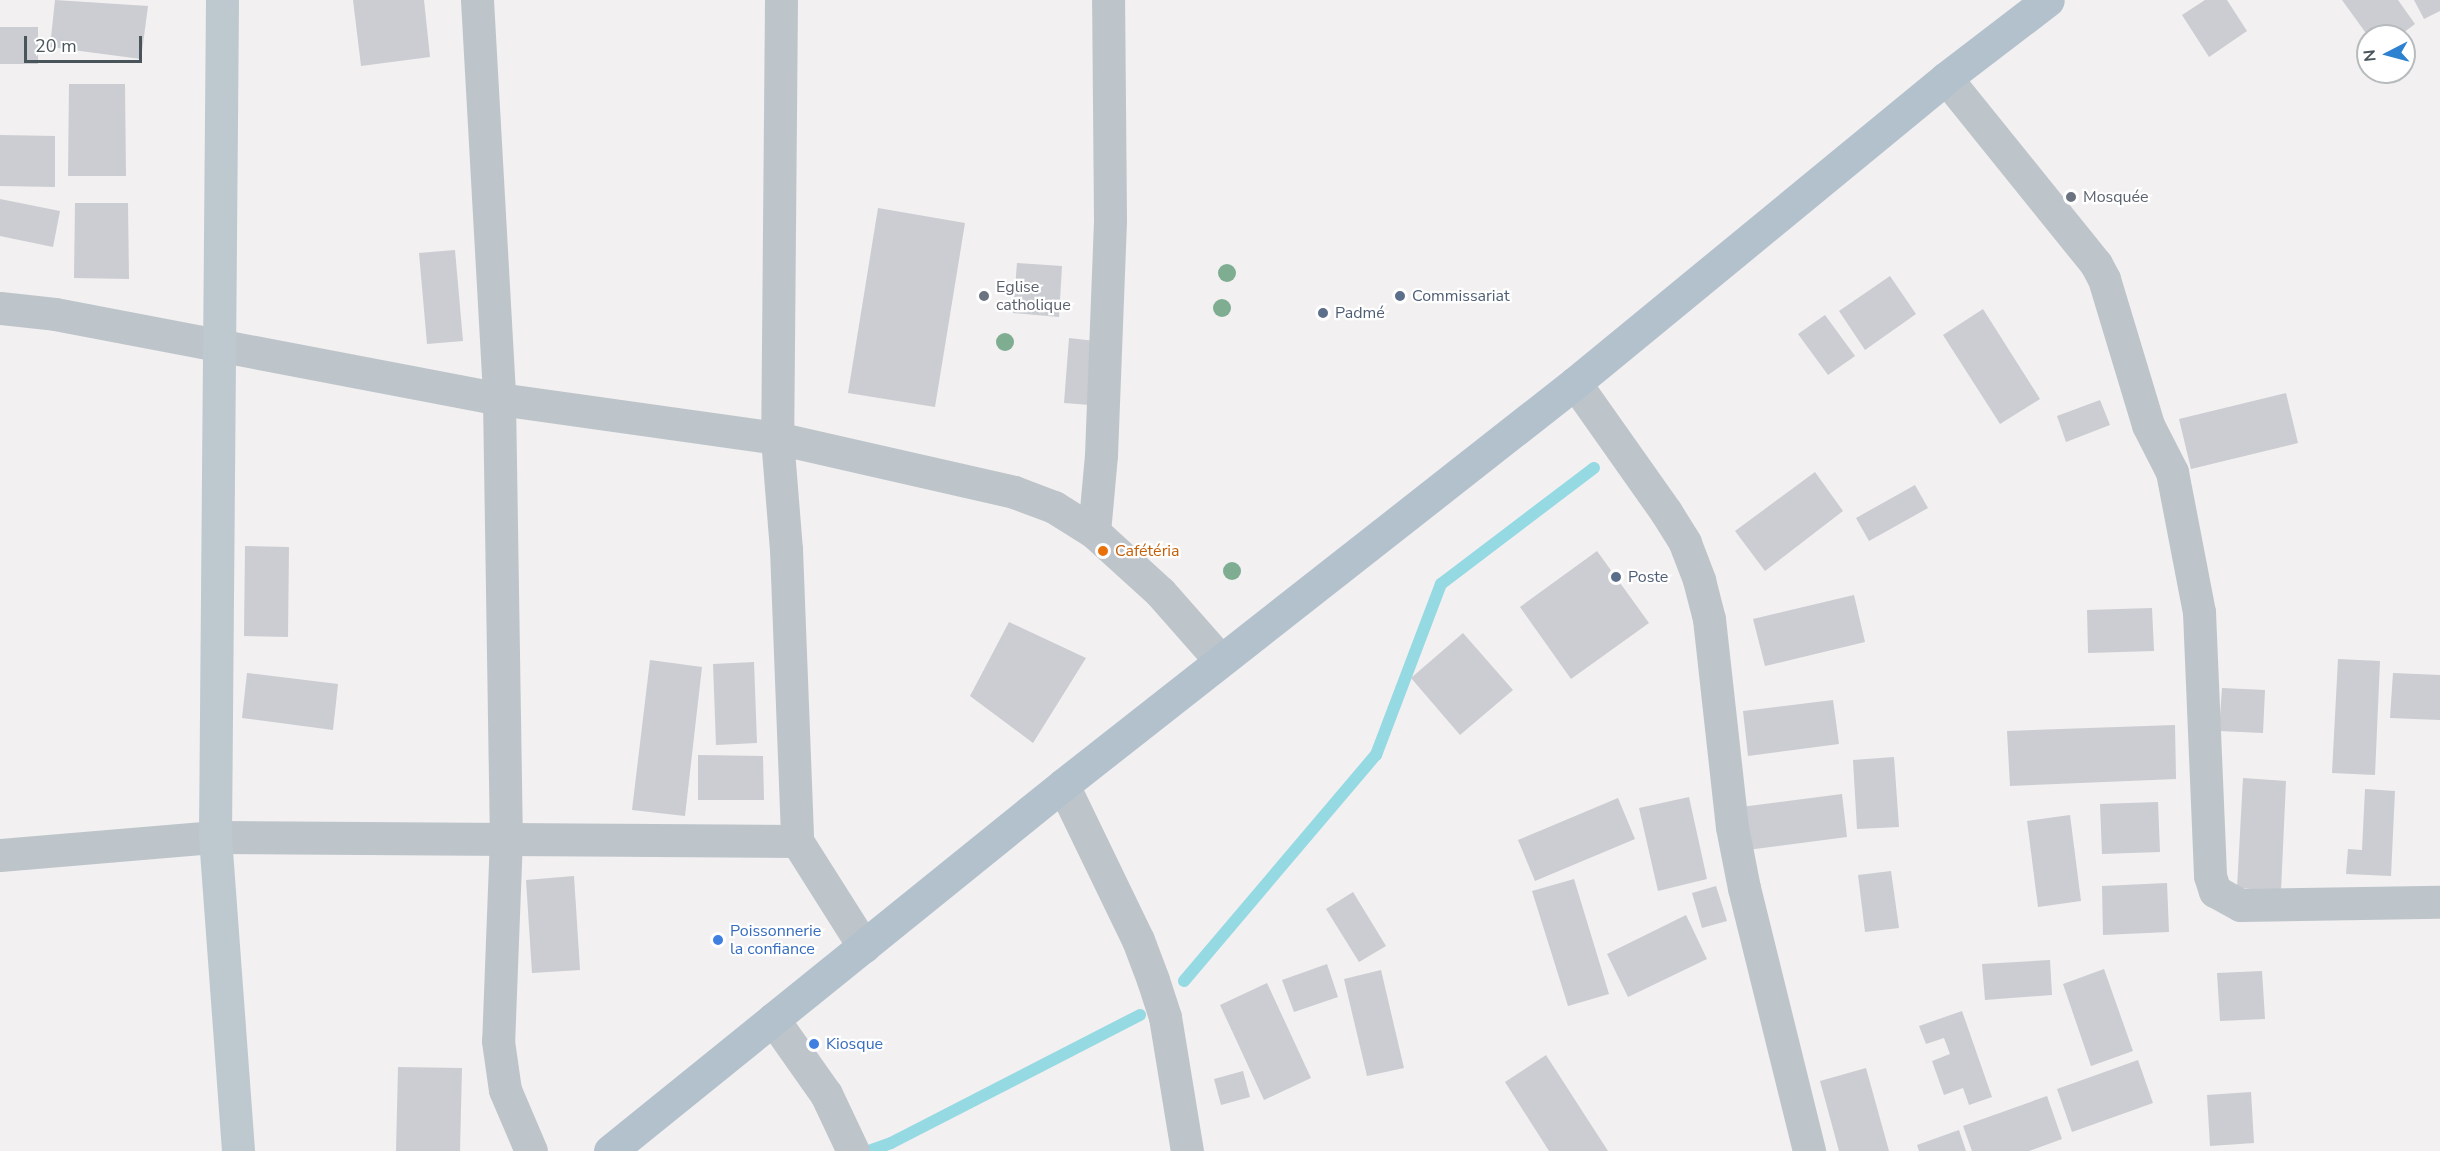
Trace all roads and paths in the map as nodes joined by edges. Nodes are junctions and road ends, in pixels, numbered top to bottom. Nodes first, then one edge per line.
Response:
1 (222, 0) edge
2 (477, 0) edge
3 (781, 0) edge
4 (1108, 0) edge
5 (2033, 5) edge
6 (1946, 78) junction
7 (0, 308) edge
8 (218, 348) junction
9 (1575, 383) junction
10 (499, 399) junction
11 (777, 438) junction
12 (1094, 532) junction
13 (1220, 660) junction
14 (1063, 785) junction
15 (215, 837) junction
16 (506, 837) junction
17 (797, 841) junction
18 (0, 855) edge
19 (2440, 902) edge
20 (864, 947) junction
21 (773, 1019) junction
22 (238, 1151) edge
23 (531, 1151) edge
24 (610, 1151) edge
25 (853, 1151) edge
26 (1187, 1151) edge
27 (1809, 1151) edge

1 - 8 main road
2 - 10 street
3 - 11 street
4 - 12 street
5 - 6 main road
6 - 9 main road
6 - 19 street
7 - 8 street
8 - 10 street
8 - 15 main road
9 - 13 main road
9 - 27 street
10 - 11 street
10 - 16 street
11 - 12 street
11 - 17 street
12 - 13 street
13 - 14 main road
14 - 20 main road
14 - 26 street
15 - 16 street
15 - 18 street
15 - 22 main road
16 - 17 street
16 - 23 street
17 - 20 street
20 - 21 main road
21 - 24 main road
21 - 25 street

